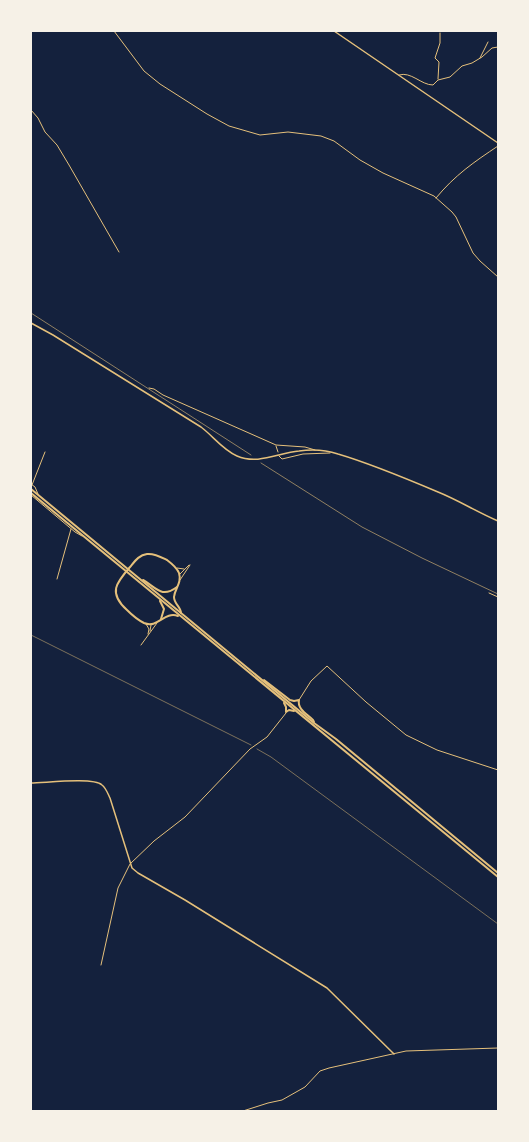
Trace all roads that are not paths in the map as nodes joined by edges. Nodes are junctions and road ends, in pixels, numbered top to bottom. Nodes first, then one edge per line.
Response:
1 (114, 31) edge
2 (334, 31) edge
3 (440, 33) dead end
4 (488, 42) dead end
5 (498, 47) edge
6 (480, 58) junction
7 (398, 75) junction
8 (438, 80) junction
9 (31, 110) edge
10 (498, 143) edge
11 (498, 146) edge
12 (436, 198) junction
13 (119, 252) dead end
14 (498, 277) edge
15 (31, 324) edge
16 (149, 388) dead end
17 (276, 445) junction
18 (305, 447) junction
19 (306, 450) junction
20 (317, 450) junction
21 (45, 452) dead end
22 (278, 452) dead end
23 (332, 453) junction
24 (279, 456) dead end
25 (31, 484) edge
26 (31, 489) edge
27 (31, 494) edge
28 (39, 495) junction
29 (498, 520) edge
30 (71, 528) junction
31 (84, 535) junction
32 (175, 568) junction
33 (184, 569) junction
34 (187, 570) junction
35 (179, 574) junction
36 (57, 578) dead end
37 (139, 578) junction
38 (180, 580) junction
39 (178, 586) junction
40 (490, 593) dead end
41 (498, 597) edge
42 (158, 598) junction
43 (181, 613) junction
44 (160, 620) junction
45 (188, 622) junction
46 (146, 623) junction
47 (157, 623) junction
48 (152, 624) junction
49 (152, 630) junction
50 (150, 632) junction
51 (148, 634) junction
52 (141, 644) dead end
53 (260, 679) junction
54 (265, 687) junction
55 (299, 700) junction
56 (286, 712) junction
57 (314, 723) junction
58 (313, 726) junction
59 (498, 770) edge
60 (32, 783) edge
61 (130, 864) junction
62 (498, 873) edge
63 (498, 877) edge
64 (101, 965) dead end
65 (498, 1048) edge
66 (394, 1054) junction
67 (243, 1111) edge

1 - 12 street
2 - 7 street
3 - 8 street
4 - 6 street
5 - 6 street
6 - 8 street
7 - 8 street
7 - 10 street
9 - 13 street
11 - 12 street
12 - 14 street
15 - 19 street
16 - 17 street
17 - 18 street
17 - 22 street
18 - 19 street
18 - 20 street
19 - 20 street
20 - 23 street
21 - 25 street
23 - 24 street
23 - 29 street
25 - 28 street
26 - 28 highway
27 - 30 street
27 - 31 highway
28 - 37 highway
30 - 31 street
30 - 36 street
31 - 42 highway
32 - 33 street
32 - 35 highway
32 - 46 highway
33 - 34 street
33 - 35 street
34 - 35 street
34 - 38 street
35 - 38 highway
37 - 39 highway
37 - 43 highway
38 - 39 highway
39 - 43 highway
40 - 41 street
42 - 44 highway
42 - 45 highway
43 - 53 highway
44 - 45 highway
44 - 47 highway
45 - 54 highway
46 - 48 highway
46 - 51 street
47 - 48 highway
47 - 49 street
48 - 49 street
48 - 50 street
49 - 50 street
50 - 51 street
51 - 52 street
53 - 55 highway
53 - 57 highway
54 - 56 highway
54 - 58 highway
55 - 57 highway
55 - 59 street
56 - 58 highway
56 - 61 street
57 - 62 highway
58 - 63 highway
60 - 61 street
61 - 64 street
61 - 66 street
65 - 66 street
66 - 67 street

